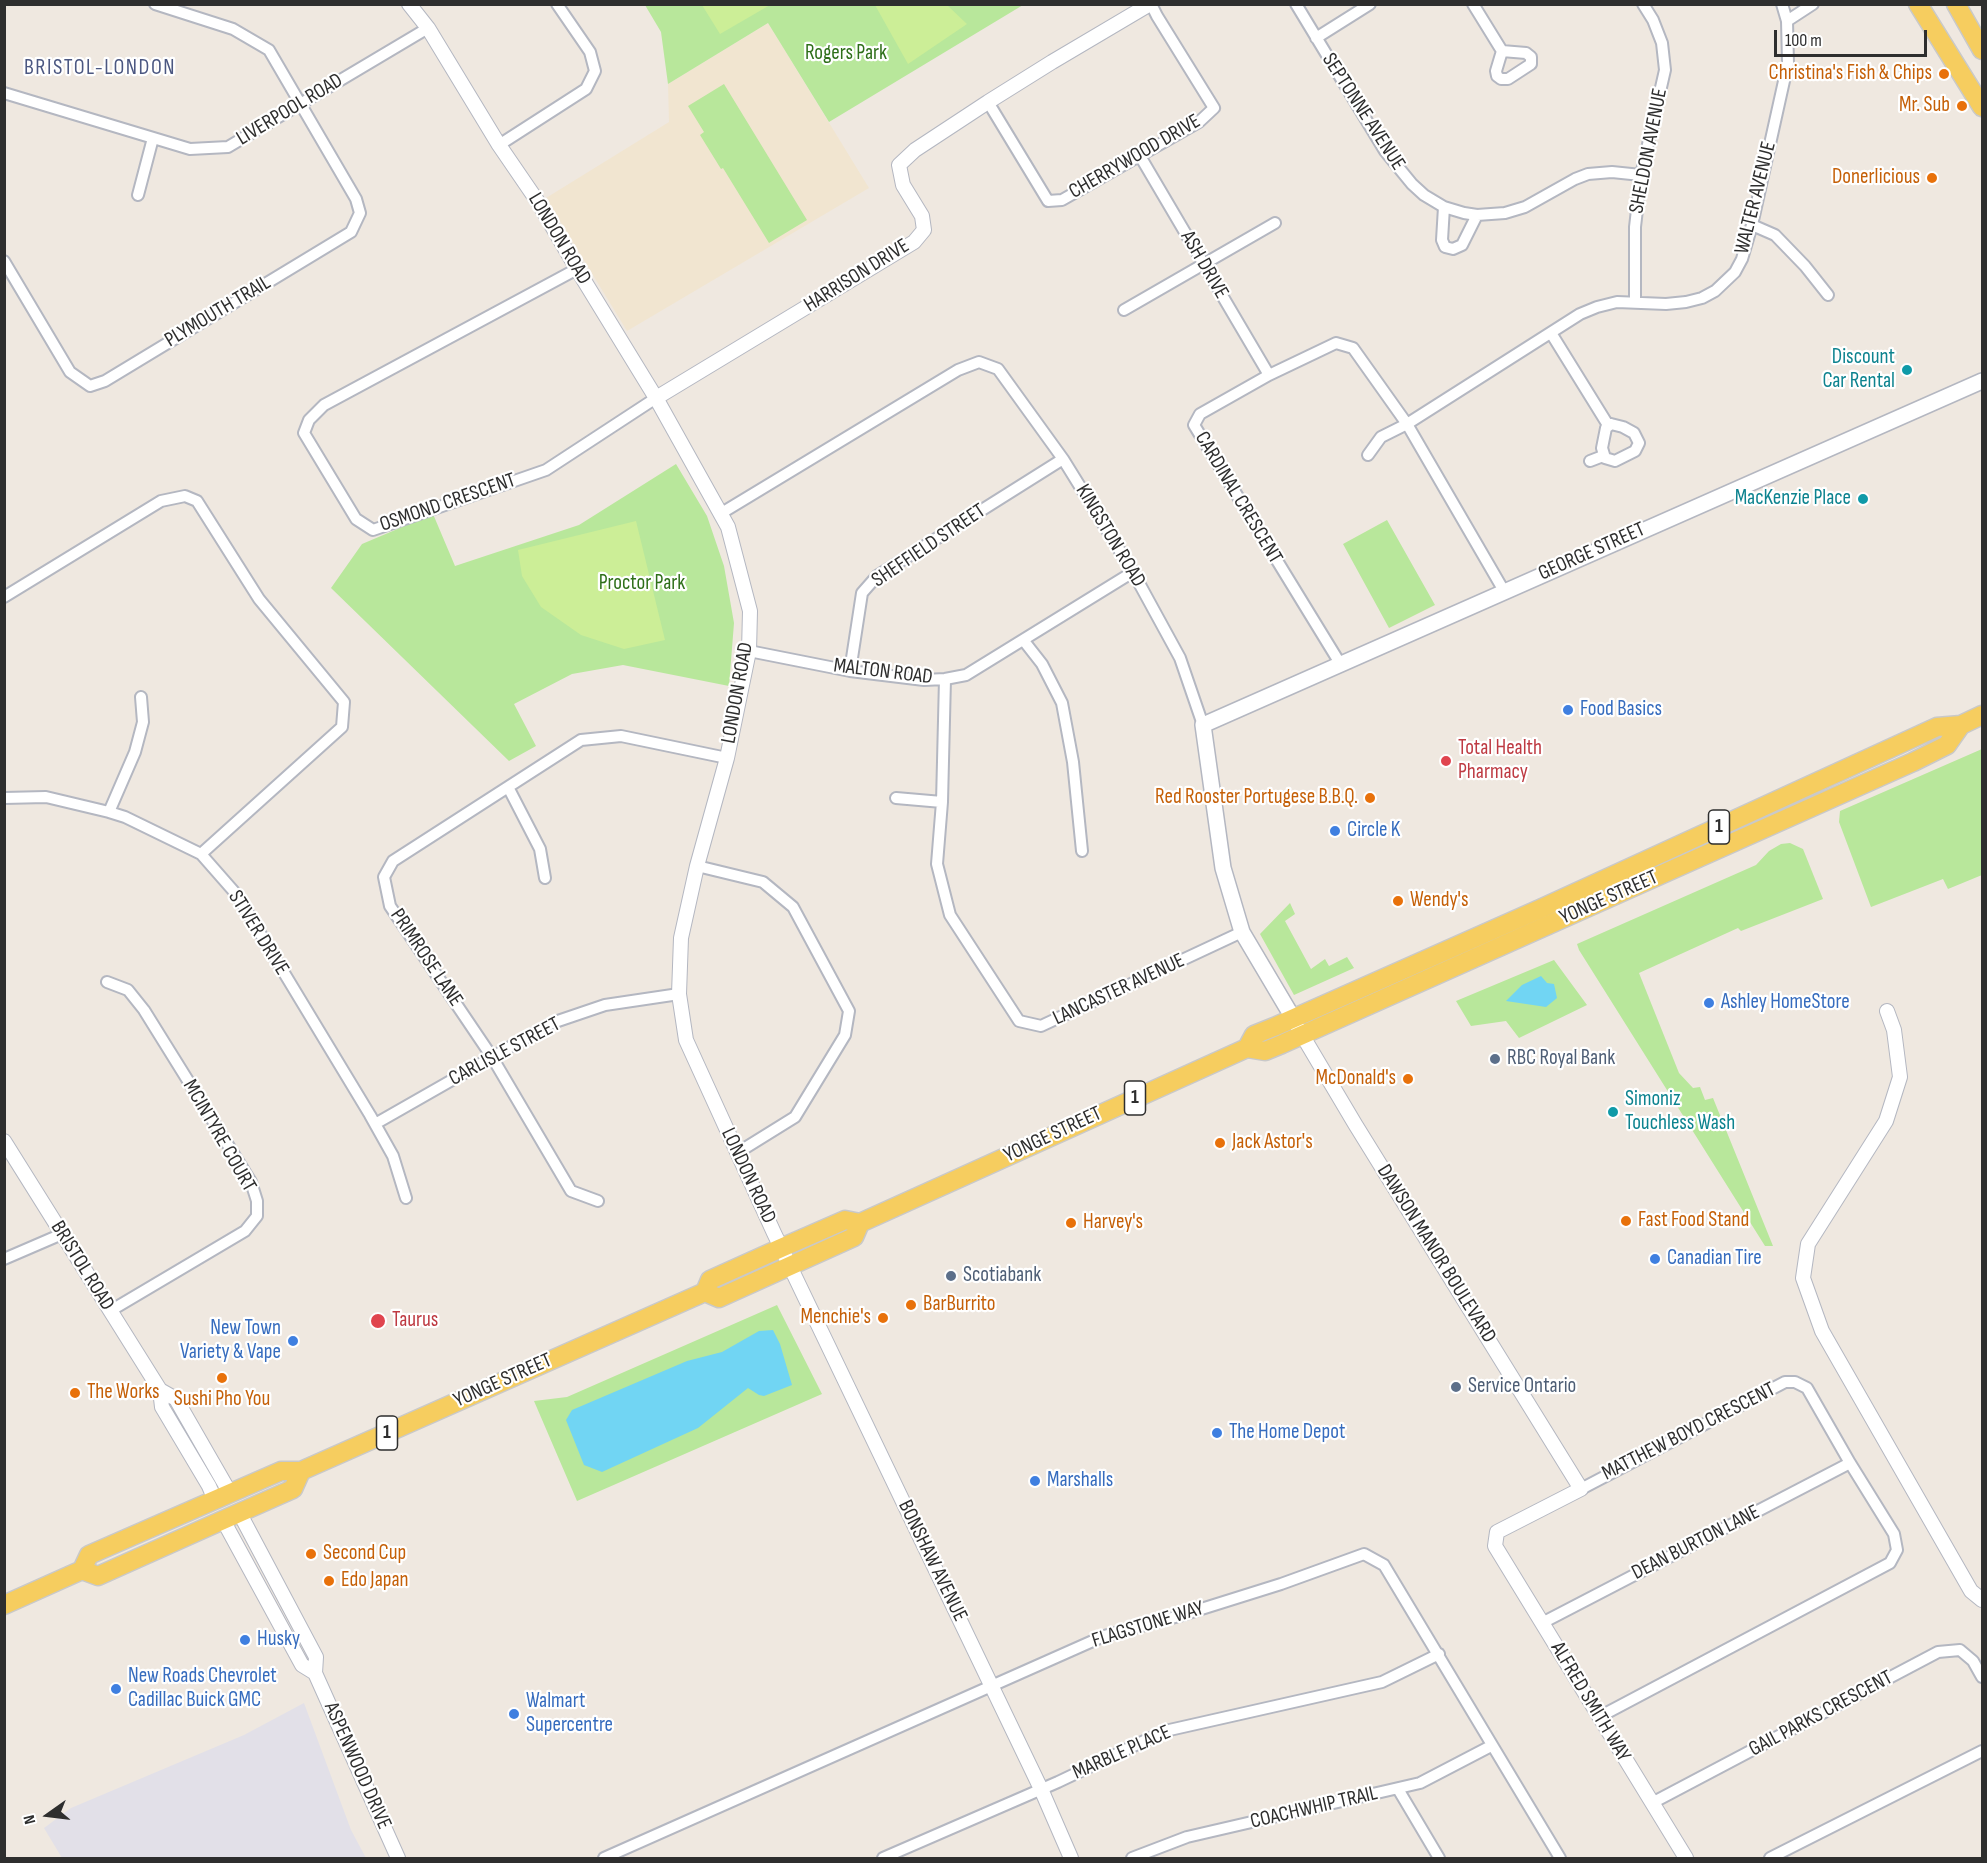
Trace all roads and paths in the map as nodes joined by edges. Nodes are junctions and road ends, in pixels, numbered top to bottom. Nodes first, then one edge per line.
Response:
1 (155, 4) edge
2 (409, 4) edge
3 (557, 4) edge
4 (1151, 4) edge
5 (1296, 4) edge
6 (1370, 4) edge
7 (1473, 4) edge
8 (1643, 4) edge
9 (1782, 4) edge
10 (1813, 4) edge
11 (1918, 4) edge
12 (1956, 4) edge
13 (1787, 21) junction
14 (428, 28) junction
15 (1316, 38) junction
16 (1983, 50) edge
17 (1502, 51) junction
18 (4, 93) edge
19 (988, 102) junction
20 (299, 104) junction
21 (1983, 106) edge
22 (153, 138) junction
23 (499, 145) junction
24 (1140, 156) junction
25 (1641, 176) junction
26 (138, 195) dead end
27 (1444, 207) junction
28 (1477, 215) junction
29 (1275, 223) dead end
30 (1752, 225) junction
31 (4, 261) edge
32 (1203, 264) junction
33 (577, 269) junction
34 (1828, 296) dead end
35 (1635, 302) junction
36 (1124, 310) dead end
37 (1551, 333) junction
38 (1269, 375) junction
39 (1983, 381) edge
40 (656, 398) junction
41 (1407, 424) junction
42 (1608, 426) junction
43 (1368, 455) dead end
44 (1603, 456) junction
45 (1063, 459) junction
46 (1590, 461) dead end
47 (720, 514) junction
48 (1132, 572) junction
49 (1504, 591) junction
50 (4, 597) edge
51 (1024, 641) junction
52 (749, 651) junction
53 (1341, 665) junction
54 (850, 671) junction
55 (945, 679) junction
56 (141, 697) dead end
57 (1983, 715) edge
58 (1203, 725) junction
59 (1961, 725) junction
60 (727, 758) junction
61 (508, 787) junction
62 (4, 798) edge
63 (896, 798) dead end
64 (942, 802) junction
65 (109, 812) junction
66 (1082, 851) dead end
67 (201, 854) junction
68 (697, 866) junction
69 (545, 878) dead end
70 (1242, 932) junction
71 (107, 981) dead end
72 (679, 994) junction
73 (1887, 1011) dead end
74 (1293, 1018) junction
75 (1302, 1035) junction
76 (1247, 1048) junction
77 (492, 1057) junction
78 (375, 1124) junction
79 (4, 1141) edge
80 (737, 1153) junction
81 (406, 1198) dead end
82 (598, 1201) dead end
83 (860, 1223) junction
84 (62, 1234) junction
85 (781, 1248) junction
86 (4, 1259) edge
87 (790, 1266) junction
88 (705, 1292) junction
89 (110, 1311) junction
90 (1850, 1463) junction
91 (301, 1471) junction
92 (1581, 1489) junction
93 (223, 1496) junction
94 (231, 1516) junction
95 (1495, 1546) joint
96 (82, 1570) junction
97 (1983, 1600) edge
98 (4, 1605) edge
99 (1542, 1623) junction
100 (1439, 1654) junction
101 (1983, 1677) edge
102 (992, 1686) junction
103 (1599, 1717) junction
104 (1491, 1746) junction
105 (1983, 1751) edge
106 (1041, 1789) junction
107 (1398, 1789) junction
108 (1652, 1803) junction
109 (398, 1858) edge
110 (604, 1858) edge
111 (883, 1858) edge
112 (1071, 1858) edge
113 (1132, 1858) edge
114 (1439, 1858) edge
115 (1560, 1858) edge
116 (1686, 1858) edge
117 (1770, 1858) edge

1 - 20 street
2 - 14 street, LONDON ROAD
3 - 23 street
4 - 19 street, HARRISON DRIVE
4 - 24 street, CHERRYWOOD DRIVE
5 - 15 street, SEPTONNE AVENUE
6 - 15 street
7 - 17 street
8 - 25 street, SHELDON AVENUE
9 - 13 street, WALTER AVENUE
10 - 13 street
11 - 21 main road
12 - 16 main road
13 - 30 street, WALTER AVENUE
14 - 20 street, LIVERPOOL ROAD
14 - 23 street, LONDON ROAD
15 - 27 street, SEPTONNE AVENUE
17 - 17 street
18 - 22 street, LIVERPOOL ROAD
19 - 24 street, CHERRYWOOD DRIVE
19 - 40 street, HARRISON DRIVE
20 - 22 street, LIVERPOOL ROAD
20 - 31 street, PLYMOUTH TRAIL
22 - 26 street
23 - 33 street, LONDON ROAD
24 - 32 street, ASH DRIVE
25 - 28 street, SEPTONNE AVENUE
25 - 35 street, SHELDON AVENUE
27 - 28 street, SEPTONNE AVENUE
27 - 28 street
29 - 32 street
30 - 34 street
30 - 35 street, WALTER AVENUE
32 - 36 street
32 - 38 street, ASH DRIVE
33 - 40 street, LONDON ROAD
33 - 40 street, OSMOND CRESCENT
35 - 37 street, WALTER AVENUE
37 - 41 street, WALTER AVENUE
37 - 42 street
38 - 41 street, CARDINAL CRESCENT
38 - 53 street, CARDINAL CRESCENT
39 - 49 main road, GEORGE STREET
40 - 47 street, LONDON ROAD
41 - 43 street, WALTER AVENUE
41 - 49 street, CARDINAL CRESCENT
42 - 44 street
42 - 44 street
44 - 46 street
45 - 47 street, KINGSTON ROAD
45 - 48 street, KINGSTON ROAD
45 - 54 street, SHEFFIELD STREET
47 - 52 street, LONDON ROAD
48 - 51 street, MALTON ROAD
48 - 58 street, KINGSTON ROAD
49 - 53 main road, GEORGE STREET
50 - 67 street
51 - 55 street, MALTON ROAD
51 - 66 street
52 - 54 street, MALTON ROAD
52 - 60 street, LONDON ROAD
53 - 58 main road, GEORGE STREET
54 - 55 street, MALTON ROAD
55 - 64 street, LANCASTER AVENUE
56 - 65 street
57 - 59 main road, YONGE STREET / 1
58 - 70 main road, KINGSTON ROAD
59 - 74 main road, YONGE STREET / 1
59 - 75 main road, YONGE STREET / 1
60 - 61 street, PRIMROSE LANE
60 - 68 street, LONDON ROAD
61 - 69 street
61 - 77 street, PRIMROSE LANE
62 - 65 street, STIVER DRIVE
63 - 64 street
64 - 70 street, LANCASTER AVENUE
65 - 67 street, STIVER DRIVE
67 - 78 street, STIVER DRIVE
68 - 72 street, LONDON ROAD
68 - 80 street
70 - 74 main road, KINGSTON ROAD
71 - 89 street, MCINTYRE COURT
72 - 77 street, CARLISLE STREET
72 - 80 street, LONDON ROAD
73 - 97 street
74 - 75 street, DAWSON MANOR BOULEVARD
74 - 76 main road, YONGE STREET / 1
75 - 76 main road, YONGE STREET / 1
75 - 92 street, DAWSON MANOR BOULEVARD
76 - 83 main road, YONGE STREET / 1
77 - 78 street, CARLISLE STREET
77 - 82 street, PRIMROSE LANE
78 - 81 street, STIVER DRIVE
79 - 84 street, BRISTOL ROAD
80 - 85 street, LONDON ROAD
83 - 85 main road, YONGE STREET / 1
83 - 87 main road, YONGE STREET / 1
84 - 86 street
84 - 89 street, BRISTOL ROAD
85 - 87 street, LONDON ROAD
85 - 88 main road, YONGE STREET / 1
87 - 88 main road, YONGE STREET / 1
87 - 102 street, BONSHAW AVENUE
88 - 91 main road, YONGE STREET / 1
89 - 93 street, BRISTOL ROAD
90 - 92 street, MATTHEW BOYD CRESCENT
90 - 99 street, DEAN BURTON LANE
90 - 103 street, MATTHEW BOYD CRESCENT
91 - 93 main road, YONGE STREET / 1
91 - 94 main road, YONGE STREET / 1
92 - 95 street, MATTHEW BOYD CRESCENT
93 - 94 street, BRISTOL ROAD
93 - 94 street, BRISTOL ROAD
93 - 96 main road, YONGE STREET / 1
94 - 96 main road, YONGE STREET / 1
94 - 109 street, ASPENWOOD DRIVE
95 - 99 street, ALFRED SMITH WAY
96 - 98 main road, YONGE STREET / 1
99 - 103 street, ALFRED SMITH WAY
100 - 102 street, FLAGSTONE WAY
100 - 104 street, FLAGSTONE WAY
100 - 106 street, MARBLE PLACE
101 - 108 street, GAIL PARKS CRESCENT
102 - 106 street, BONSHAW AVENUE
102 - 110 street, FLAGSTONE WAY
103 - 108 street, ALFRED SMITH WAY
104 - 107 street, COACHWHIP TRAIL
104 - 115 street, FLAGSTONE WAY
105 - 117 street
106 - 111 street, MARBLE PLACE
106 - 112 street, BONSHAW AVENUE
107 - 113 street, COACHWHIP TRAIL
107 - 114 street
108 - 116 street, ALFRED SMITH WAY

